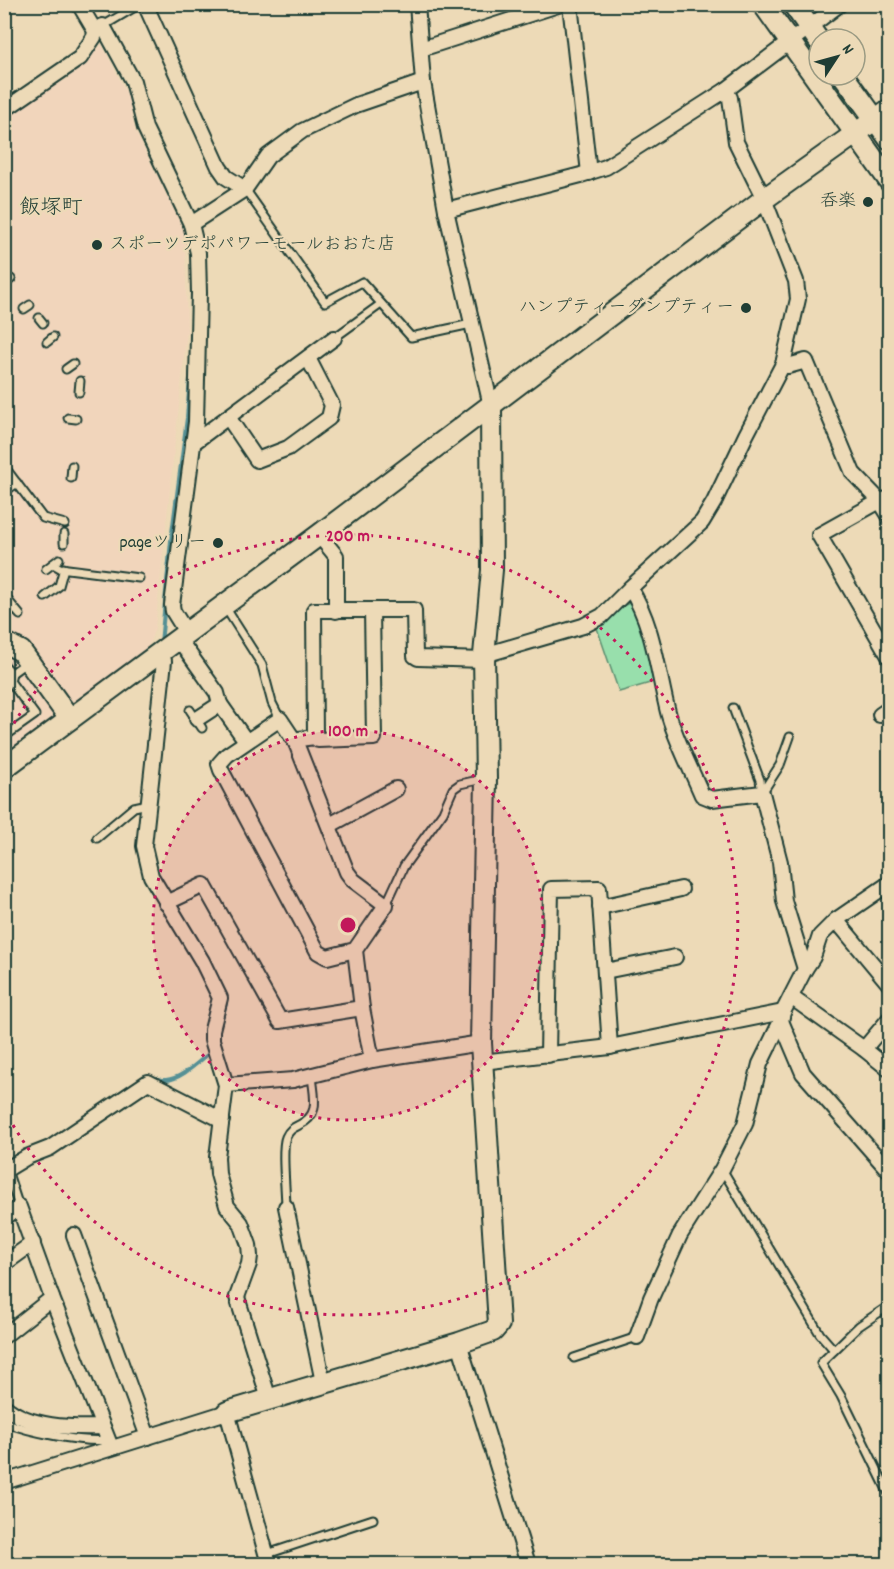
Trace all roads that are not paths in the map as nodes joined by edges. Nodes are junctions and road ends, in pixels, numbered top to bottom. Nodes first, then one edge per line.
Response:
1 (79, 4) edge
2 (140, 4) edge
3 (145, 4) edge
4 (417, 4) edge
5 (561, 4) edge
6 (570, 4) edge
7 (763, 4) edge
8 (793, 4) edge
9 (840, 4) edge
10 (809, 27) edge
11 (820, 27) edge
12 (99, 29) junction
13 (807, 37) edge
14 (791, 43) junction
15 (421, 49) junction
16 (423, 82) junction
17 (855, 87) edge
18 (726, 90) junction
19 (7, 105) edge
20 (882, 114) edge
21 (855, 134) junction
22 (890, 140) edge
23 (590, 173) junction
24 (890, 182) edge
25 (245, 189) junction
26 (764, 199) junction
27 (446, 210) junction
28 (191, 224) junction
29 (381, 304) junction
30 (471, 324) junction
31 (53, 337) dead end
32 (334, 338) joint
33 (47, 342) dead end
34 (308, 358) junction
35 (73, 364) dead end
36 (783, 364) junction
37 (66, 369) dead end
38 (80, 381) dead end
39 (79, 392) dead end
40 (491, 406) junction
41 (228, 417) junction
42 (68, 418) dead end
43 (76, 419) dead end
44 (193, 443) junction
45 (64, 462) dead end
46 (4, 465) edge
47 (71, 478) dead end
48 (17, 483) junction
49 (4, 492) edge
50 (885, 499) edge
51 (890, 517) edge
52 (65, 524) dead end
53 (64, 534) dead end
54 (320, 535) junction
55 (64, 543) dead end
56 (64, 568) junction
57 (46, 569) dead end
58 (139, 578) dead end
59 (630, 588) junction
60 (8, 597) edge
61 (45, 597) dead end
62 (223, 605) junction
63 (372, 610) junction
64 (336, 611) junction
65 (20, 615) dead end
66 (182, 635) junction
67 (4, 642) edge
68 (162, 651) junction
69 (484, 658) junction
70 (890, 658) edge
71 (28, 661) junction
72 (4, 665) edge
73 (12, 673) junction
74 (220, 704) junction
75 (733, 708) dead end
76 (70, 719) junction
77 (196, 719) dead end
78 (280, 719) junction
79 (4, 737) edge
80 (315, 737) junction
81 (790, 737) dead end
82 (246, 741) junction
83 (296, 743) junction
84 (4, 768) edge
85 (486, 779) junction
86 (396, 789) dead end
87 (762, 793) junction
88 (148, 804) junction
89 (330, 825) junction
90 (97, 838) dead end
91 (888, 884) edge
92 (681, 889) dead end
93 (166, 903) junction
94 (386, 905) junction
95 (600, 908) junction
96 (836, 920) junction
97 (355, 950) junction
98 (675, 957) dead end
99 (805, 969) junction
100 (605, 971) junction
101 (890, 985) edge
102 (791, 997) junction
103 (362, 1008) junction
104 (782, 1016) junction
105 (890, 1018) edge
106 (610, 1047) junction
107 (864, 1049) junction
108 (482, 1052) junction
109 (548, 1055) junction
110 (372, 1060) junction
111 (890, 1070) edge
112 (312, 1076) junction
113 (226, 1084) junction
114 (222, 1120) junction
115 (722, 1170) junction
116 (6, 1171) edge
117 (890, 1172) edge
118 (20, 1207) junction
119 (286, 1207) joint
120 (4, 1218) edge
121 (74, 1235) dead end
122 (33, 1244) junction
123 (4, 1264) edge
124 (52, 1298) junction
125 (890, 1305) edge
126 (4, 1336) edge
127 (637, 1337) joint
128 (459, 1343) junction
129 (834, 1350) junction
130 (574, 1358) dead end
131 (323, 1382) junction
132 (269, 1399) junction
133 (4, 1406) edge
134 (226, 1412) junction
135 (4, 1422) edge
136 (103, 1427) junction
137 (148, 1437) junction
138 (110, 1444) junction
139 (4, 1482) edge
140 (890, 1496) edge
141 (373, 1519) dead end
142 (268, 1559) edge
143 (528, 1564) edge

1 - 12 street
2 - 12 lane
3 - 25 street
4 - 15 street
5 - 15 street
6 - 23 street
7 - 14 street
8 - 10 street
9 - 11 street
12 - 19 street
12 - 28 street
13 - 14 street
14 - 18 street
14 - 21 street
15 - 16 street
16 - 25 street
16 - 27 street
17 - 20 street
18 - 23 street
18 - 26 street
20 - 21 street
20 - 22 street
21 - 24 street
21 - 26 street
23 - 27 street
25 - 28 street
25 - 29 lane
26 - 36 street
26 - 40 street
27 - 30 street
28 - 44 street
29 - 30 lane
29 - 32 lane
30 - 40 street
31 - 33 lane
32 - 34 street
34 - 41 street
34 - 41 street
35 - 37 lane
36 - 50 street
36 - 59 street
38 - 39 lane
40 - 54 street
40 - 69 street
41 - 44 street
42 - 43 lane
44 - 66 street
45 - 47 lane
46 - 48 lane
48 - 49 lane
48 - 52 lane
50 - 51 street
50 - 70 street
53 - 55 lane
54 - 62 street
54 - 64 street
56 - 57 lane
56 - 58 lane
56 - 61 lane
59 - 69 street
59 - 87 street
60 - 65 lane
62 - 66 street
62 - 78 lane
63 - 64 street
63 - 69 street
63 - 80 street
64 - 80 street
66 - 68 street
66 - 74 street
67 - 71 street
68 - 76 street
68 - 88 street
69 - 85 street
71 - 73 lane
71 - 76 street
72 - 73 lane
73 - 79 lane
74 - 77 street
74 - 82 street
75 - 87 lane
76 - 84 street
78 - 82 street
78 - 83 street
80 - 83 street
81 - 87 lane
82 - 97 street
83 - 89 street
85 - 94 lane
85 - 108 street
86 - 89 street
87 - 99 street
88 - 90 lane
88 - 93 street
89 - 94 street
91 - 96 street
92 - 95 street
93 - 103 street
93 - 113 street
94 - 97 street
95 - 100 street
95 - 109 street
96 - 99 street
96 - 101 street
97 - 103 street
98 - 100 street
99 - 102 street
100 - 106 street
102 - 104 street
102 - 107 street
103 - 110 street
104 - 106 street
104 - 115 street
104 - 117 street
105 - 107 street
106 - 109 street
107 - 111 street
108 - 109 street
108 - 110 street
108 - 128 street
110 - 112 street
112 - 113 street
112 - 119 lane
113 - 114 street
114 - 116 street
114 - 132 street
115 - 127 street
115 - 129 lane
116 - 118 lane
118 - 120 street
118 - 122 street
119 - 131 street
121 - 137 street
122 - 123 street
122 - 124 street
124 - 126 street
124 - 136 street
125 - 129 lane
127 - 130 lane
128 - 131 street
128 - 143 street
129 - 140 lane
131 - 132 street
132 - 134 street
133 - 136 street
134 - 137 street
134 - 142 street
135 - 138 lane
136 - 138 street
137 - 138 street
138 - 139 street
141 - 142 lane

